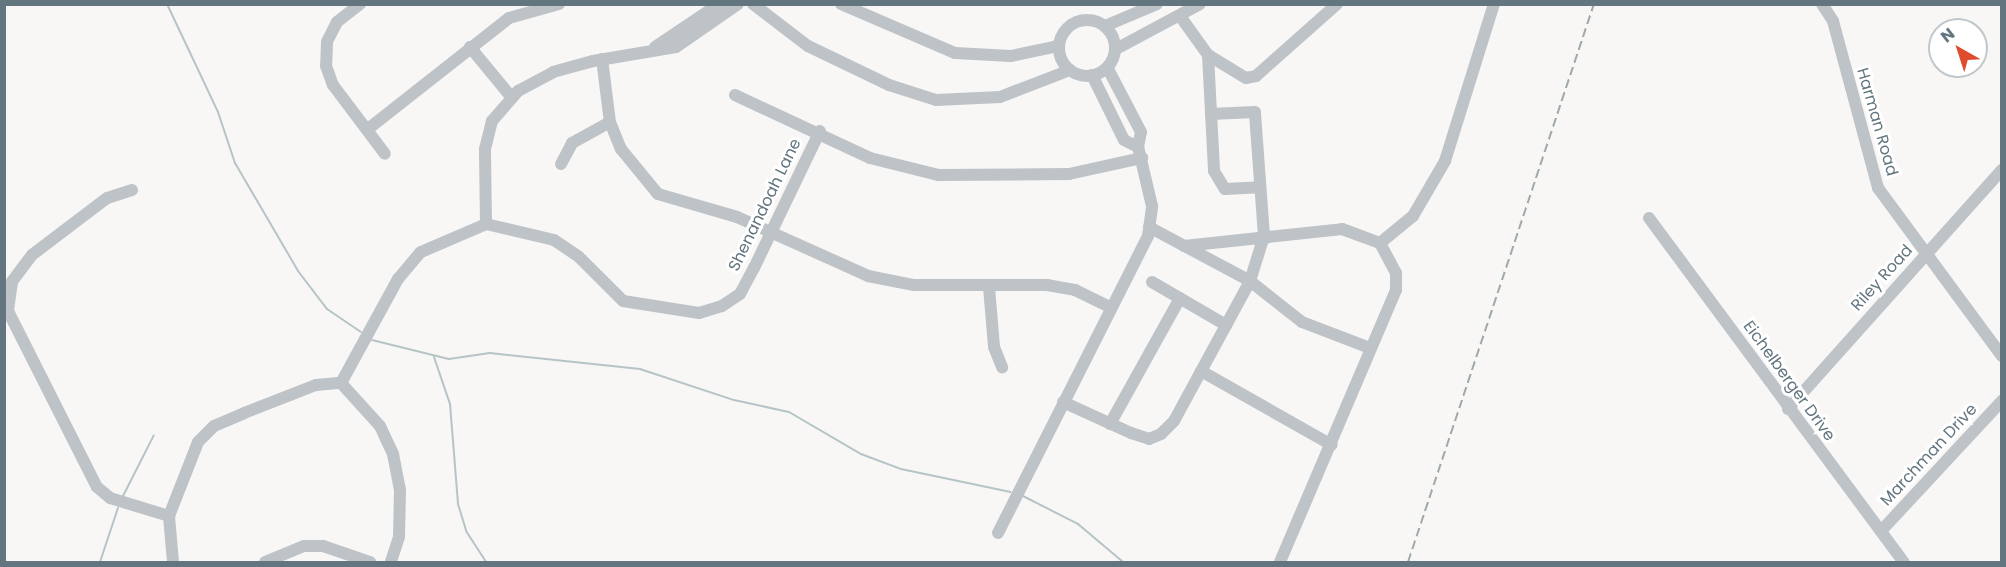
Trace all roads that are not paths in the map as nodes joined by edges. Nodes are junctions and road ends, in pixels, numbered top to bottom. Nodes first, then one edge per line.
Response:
1 (360, 4) edge
2 (559, 4) edge
3 (719, 4) edge
4 (738, 4) edge
5 (753, 4) edge
6 (841, 4) edge
7 (1157, 4) edge
8 (1200, 4) edge
9 (1337, 4) edge
10 (1494, 4) edge
11 (1822, 4) edge
12 (1180, 16) junction
13 (1105, 26) junction
14 (1059, 46) junction
15 (470, 47) junction
16 (652, 49) junction
17 (1116, 49) junction
18 (1208, 55) junction
19 (602, 59) junction
20 (1107, 67) junction
21 (1070, 69) junction
22 (1092, 75) junction
23 (735, 95) dead end
24 (512, 98) junction
25 (1211, 114) junction
26 (610, 122) junction
27 (368, 129) junction
28 (820, 131) junction
29 (1140, 152) junction
30 (385, 154) dead end
31 (561, 164) dead end
32 (2001, 170) edge
33 (1260, 187) junction
34 (132, 189) dead end
35 (1649, 218) dead end
36 (486, 224) junction
37 (1149, 227) junction
38 (771, 233) junction
39 (1264, 236) junction
40 (1380, 243) junction
41 (1184, 246) junction
42 (1924, 254) junction
43 (1250, 281) junction
44 (1152, 282) dead end
45 (989, 287) junction
46 (1180, 298) junction
47 (1110, 307) junction
48 (1226, 325) junction
49 (1370, 348) junction
50 (2001, 356) edge
51 (1002, 367) dead end
52 (1201, 371) junction
53 (341, 383) junction
54 (2001, 401) edge
55 (1063, 402) junction
56 (1788, 409) junction
57 (1110, 424) junction
58 (1332, 445) junction
59 (169, 516) junction
60 (1881, 531) junction
61 (998, 533) dead end
62 (173, 562) edge
63 (265, 562) edge
64 (370, 562) edge
65 (391, 562) edge
66 (1280, 562) edge
67 (1904, 562) edge

1 - 27 street
2 - 15 street
3 - 16 street
4 - 16 street
5 - 21 street
6 - 14 street
7 - 13 street
8 - 12 street
9 - 18 street
10 - 40 street
11 - 42 street, Harman Road
12 - 17 street
12 - 18 street
13 - 14 street
13 - 17 street
14 - 21 street
15 - 24 street
15 - 27 street
16 - 19 street
17 - 20 street
18 - 25 street
19 - 24 street
19 - 26 street
20 - 22 street
20 - 29 street
21 - 22 street
22 - 29 street
23 - 28 street
24 - 36 street
25 - 33 street
25 - 33 street
26 - 31 street
26 - 38 street
27 - 30 street
28 - 29 street
28 - 38 street, Shenandoah Lane
29 - 37 street
32 - 42 street, Riley Road
33 - 39 street
34 - 59 street
35 - 56 street, Eichelberger Drive
36 - 38 street, Shenandoah Lane
36 - 53 street
37 - 41 street
37 - 47 street
38 - 45 street
39 - 40 street
39 - 41 street
39 - 43 street
40 - 49 street
41 - 43 street
42 - 50 street, Harman Road
42 - 56 street, Riley Road
43 - 48 street
43 - 49 street
44 - 46 street
45 - 47 street
45 - 51 street
46 - 48 street
46 - 57 street
47 - 55 street
48 - 52 street
49 - 58 street
52 - 57 street
52 - 58 street
53 - 59 street
53 - 65 street
54 - 60 street, Marchman Drive
55 - 57 street
55 - 61 street
56 - 60 street, Eichelberger Drive
58 - 66 street
59 - 62 street
60 - 67 street, Eichelberger Drive
63 - 64 street

